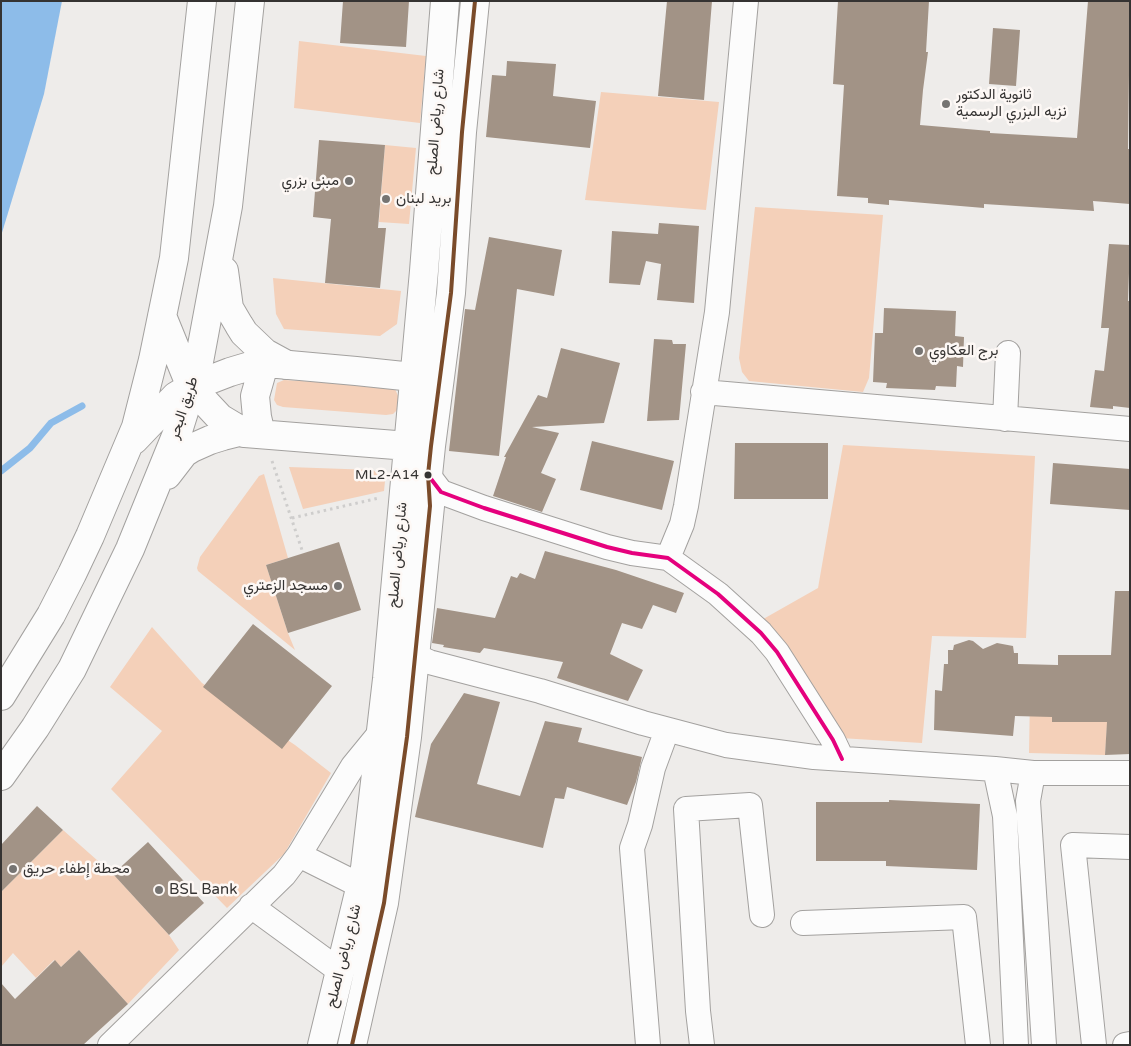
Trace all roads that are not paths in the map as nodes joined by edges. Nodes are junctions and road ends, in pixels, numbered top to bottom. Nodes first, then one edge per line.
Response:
1 (202, 1) edge
2 (250, 1) edge
3 (445, 1) edge
4 (475, 1) edge
5 (746, 1) edge
6 (224, 230) junction
7 (162, 316) junction
8 (1008, 354) dead end
9 (277, 364) junction
10 (427, 379) junction
11 (191, 387) junction
12 (704, 392) junction
13 (1005, 419) junction
14 (1130, 429) edge
15 (257, 434) junction
16 (419, 446) junction
17 (128, 447) junction
18 (428, 476) junction
19 (150, 498) junction
20 (668, 558) junction
21 (416, 656) junction
22 (1, 696) edge
23 (667, 730) junction
24 (380, 733) junction
25 (842, 759) junction
26 (995, 769) junction
27 (1033, 773) junction
28 (1130, 773) edge
29 (1, 776) edge
30 (640, 825) junction
31 (1130, 847) edge
32 (299, 855) junction
33 (361, 886) junction
34 (251, 906) junction
35 (762, 915) dead end
36 (803, 923) dead end
37 (340, 971) junction
38 (356, 1041) edge
39 (1130, 1044) edge
40 (110, 1045) edge
41 (322, 1045) edge
42 (648, 1045) edge
43 (661, 1045) edge
44 (702, 1045) edge
45 (978, 1045) edge
46 (1016, 1045) edge
47 (1044, 1045) edge
48 (1094, 1045) edge
49 (1125, 1045) edge

1 - 7 main road
2 - 6 main road, طريق البحر
3 - 10 main road, شارع رياض الصلح
4 - 10 main road, شارع رياض الصلح
5 - 12 street
6 - 9 main road
6 - 11 main road, طريق البحر
7 - 11 main road
7 - 17 main road
8 - 13 street
9 - 10 main road
9 - 11 main road
9 - 15 main road
10 - 16 main road, شارع رياض الصلح
11 - 15 main road
11 - 17 main road
11 - 19 main road, طريق البحر
12 - 13 street
12 - 20 street
13 - 14 street
15 - 16 main road
15 - 19 main road
16 - 18 main road, شارع رياض الصلح
16 - 24 main road, شارع رياض الصلح
17 - 22 main road
18 - 20 street
18 - 21 main road, شارع رياض الصلح
19 - 29 main road, طريق البحر
20 - 25 street
21 - 23 street
21 - 38 main road, شارع رياض الصلح
23 - 25 street
23 - 30 street
24 - 32 street
24 - 33 main road, شارع رياض الصلح
25 - 26 street
26 - 27 street
26 - 46 street
27 - 28 street
27 - 47 street
30 - 42 street
30 - 43 street
31 - 48 street
32 - 33 street
32 - 34 street
33 - 37 main road, شارع رياض الصلح
34 - 37 street
34 - 40 street
35 - 44 street
36 - 45 street
37 - 41 main road, شارع رياض الصلح
39 - 49 street

